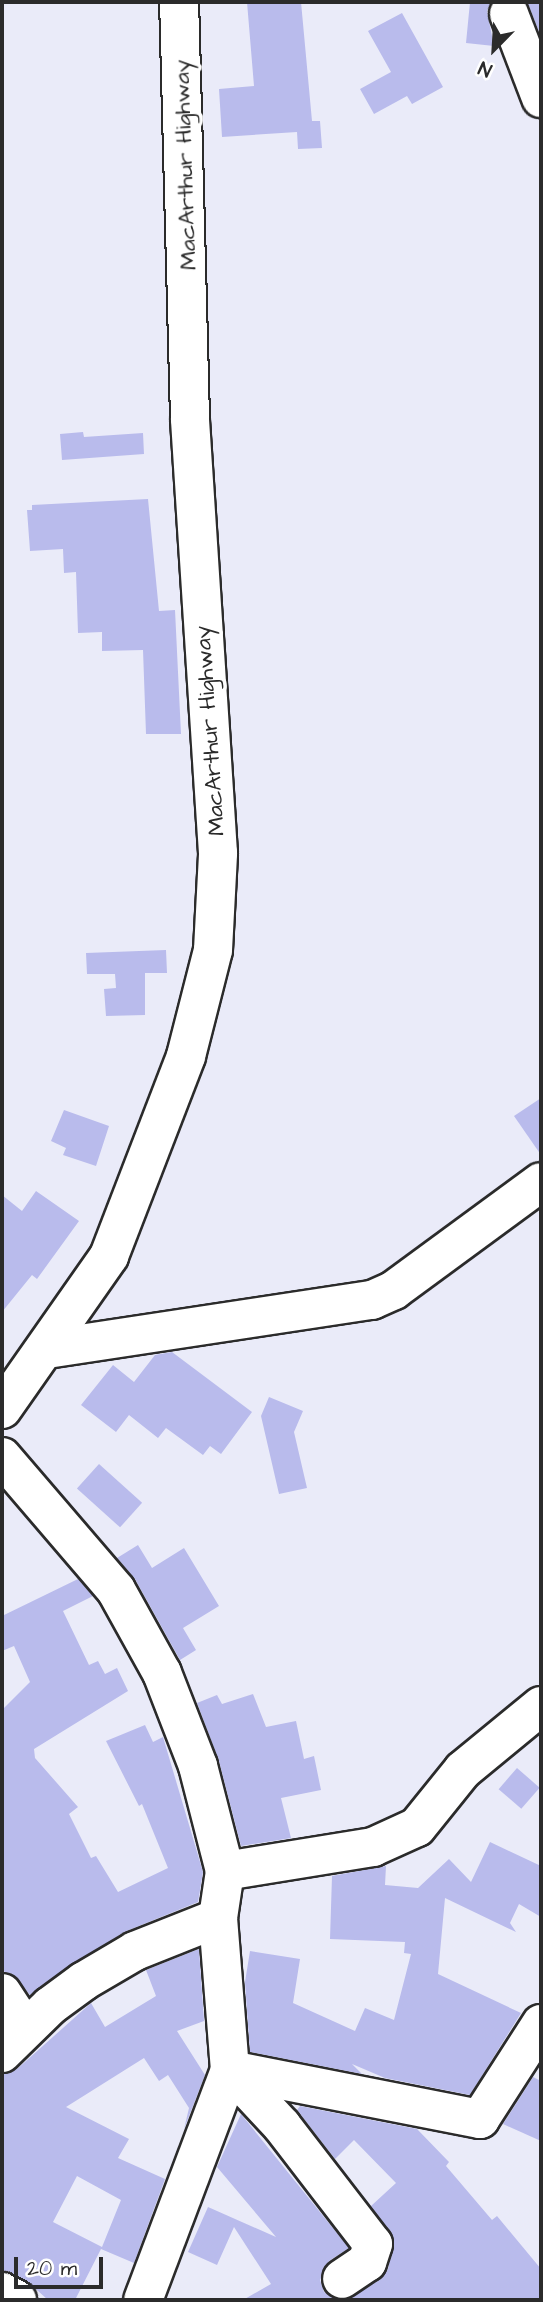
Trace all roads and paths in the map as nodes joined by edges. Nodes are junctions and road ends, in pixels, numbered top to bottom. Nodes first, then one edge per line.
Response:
1 (179, 2) edge
2 (509, 14) dead end
3 (541, 98) edge
4 (541, 1182) edge
5 (47, 1349) junction
6 (2, 1409) edge
7 (2, 1457) edge
8 (541, 1706) edge
9 (225, 1871) junction
10 (218, 1918) junction
11 (2, 1993) edge
12 (541, 2024) edge
13 (14, 2040) edge
14 (230, 2070) junction
15 (342, 2279) dead end
16 (2, 2292) edge
17 (17, 2300) edge
18 (143, 2300) edge

1 - 5 main road, MacArthur Highway
2 - 3 main road
4 - 5 main road
5 - 6 main road, MacArthur Highway
7 - 9 main road
8 - 9 main road
9 - 10 main road
10 - 13 main road
10 - 14 main road
11 - 13 main road
12 - 14 main road
14 - 15 main road
14 - 18 main road
16 - 17 main road

